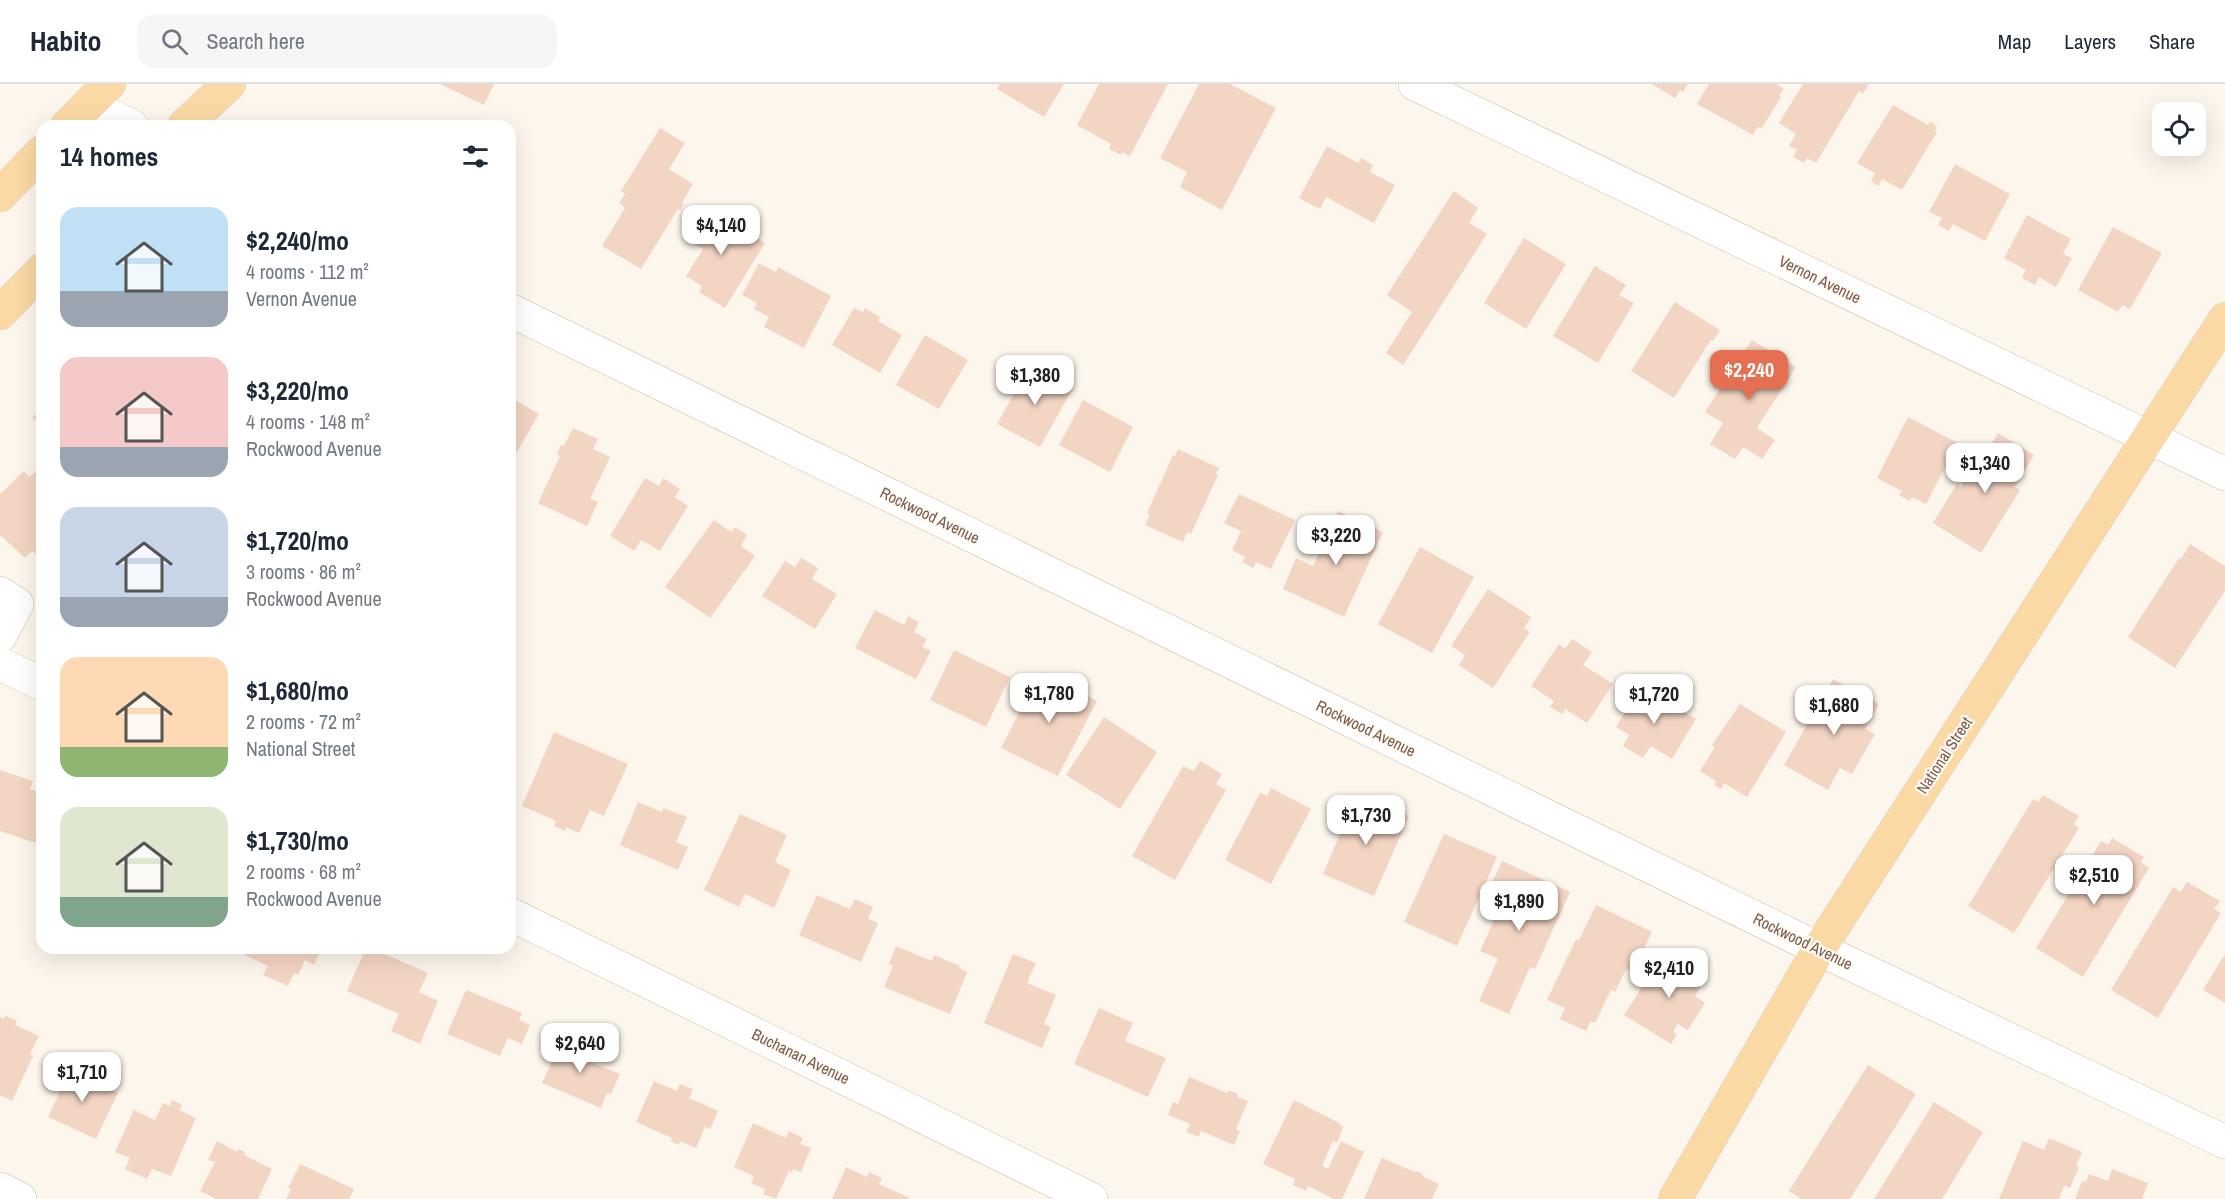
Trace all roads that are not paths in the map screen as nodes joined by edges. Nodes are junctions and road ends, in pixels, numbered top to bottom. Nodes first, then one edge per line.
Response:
1 (229, 84) edge
2 (1415, 84) edge
3 (88, 105) edge
4 (119, 120) edge
5 (190, 120) edge
6 (36, 158) edge
7 (0, 195) edge
8 (36, 276) edge
9 (0, 312) edge
10 (516, 313) edge
11 (2225, 319) edge
12 (2149, 438) junction
13 (2225, 474) edge
14 (0, 593) edge
15 (0, 636) edge
16 (0, 664) edge
17 (36, 681) edge
18 (516, 917) edge
19 (1819, 949) junction
20 (2225, 1142) edge
21 (0, 1189) edge
22 (20, 1199) edge
23 (1091, 1199) edge
24 (1674, 1199) edge

1 - 5 main road
2 - 12 street, Vernon Avenue
3 - 4 street
6 - 7 main road
8 - 9 main road
10 - 19 street, Rockwood Avenue
11 - 12 main road, National Street
12 - 13 street, Vernon Avenue
12 - 19 main road, National Street
14 - 15 street
16 - 17 street
18 - 23 street, Buchanan Avenue
19 - 20 street, Rockwood Avenue
19 - 24 main road, National Street
21 - 22 street

